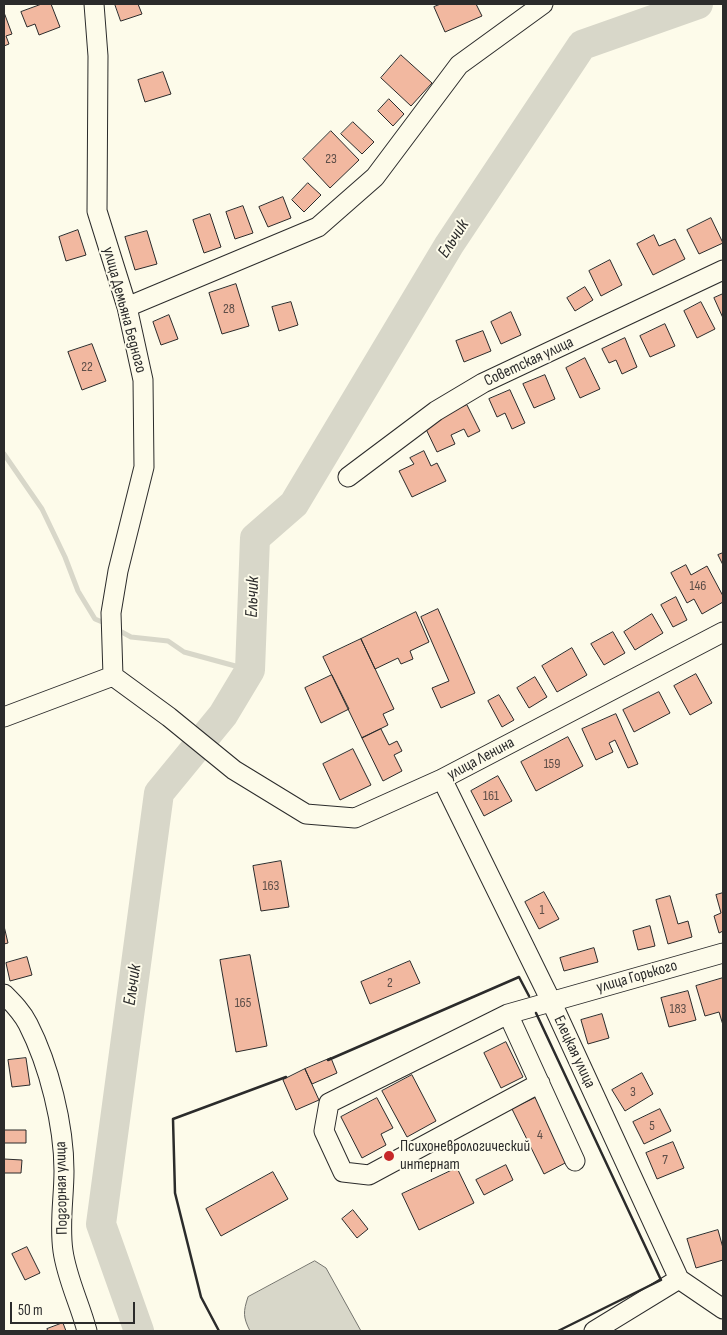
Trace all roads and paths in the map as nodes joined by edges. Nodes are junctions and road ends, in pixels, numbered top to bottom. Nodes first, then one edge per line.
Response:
1 (94, 4) edge
2 (543, 4) edge
3 (723, 270) edge
4 (126, 308) junction
5 (348, 477) dead end
6 (723, 632) edge
7 (112, 676) junction
8 (4, 717) edge
9 (442, 779) junction
10 (723, 953) edge
11 (4, 994) edge
12 (551, 1001) junction
13 (508, 1014) junction
14 (540, 1083) junction
15 (576, 1161) dead end
16 (679, 1278) junction
17 (723, 1309) edge
18 (87, 1331) edge
19 (594, 1331) edge

1 - 4 street, улица Демьяна Бедного
2 - 4 street
3 - 5 street, Советская улица
4 - 7 street, улица Демьяна Бедного
6 - 9 street, улица Ленина
7 - 8 street
7 - 9 street, улица Ленина
9 - 12 street, Елецкая улица
10 - 12 street, улица Горького
11 - 18 street, Подгорная улица
12 - 13 street, улица Горького
12 - 16 street, Елецкая улица
13 - 14 street
13 - 14 street, улица Горького
14 - 15 street
16 - 17 street
16 - 19 street

